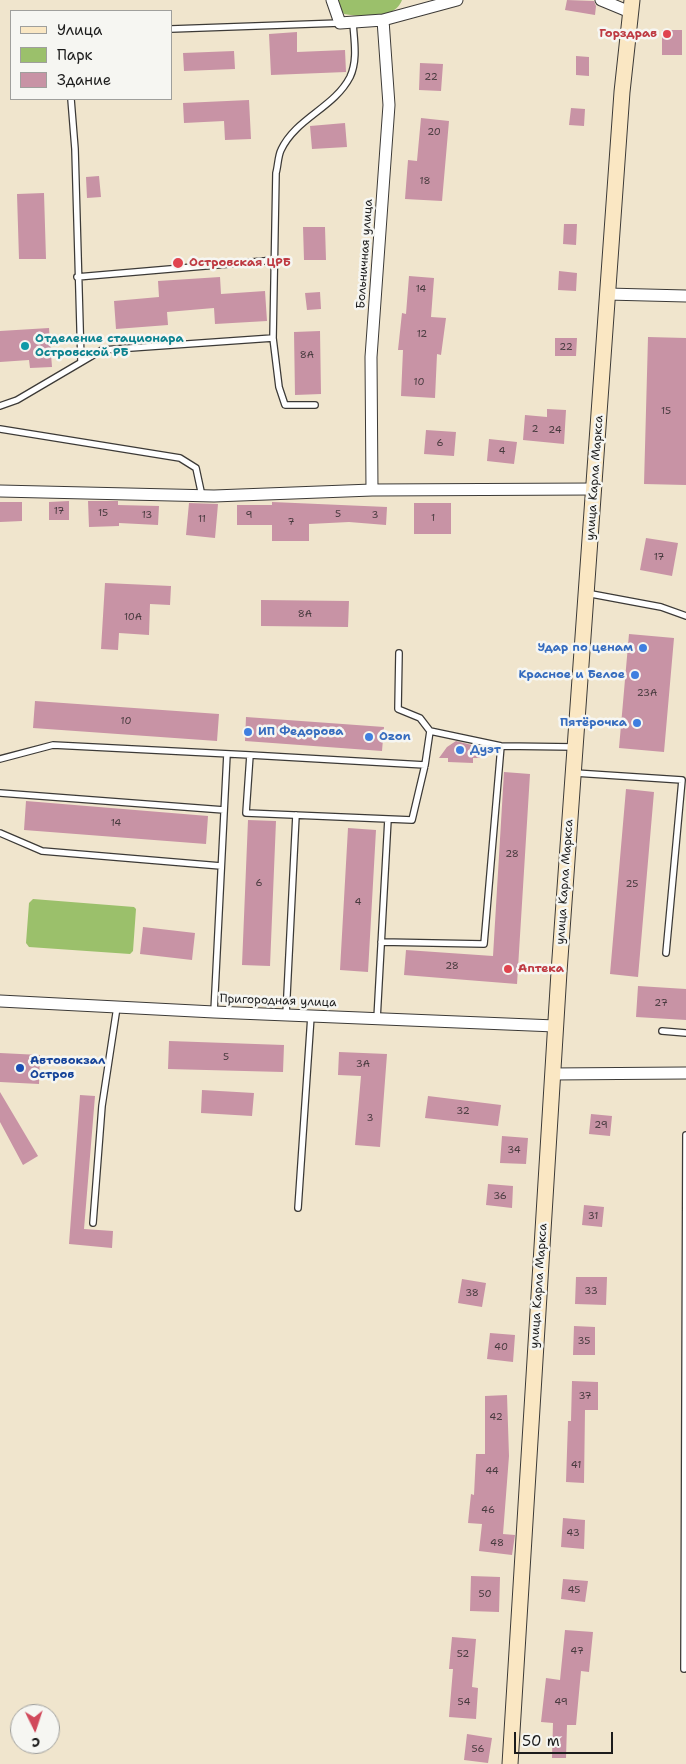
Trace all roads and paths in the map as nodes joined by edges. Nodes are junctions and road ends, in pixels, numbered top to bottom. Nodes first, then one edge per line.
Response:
1 (332, 0) edge
2 (457, 0) edge
3 (601, 0) edge
4 (631, 6) edge
5 (383, 20) junction
6 (340, 23) junction
7 (353, 23) junction
8 (172, 30) edge
9 (71, 100) edge
10 (274, 260) junction
11 (78, 277) junction
12 (607, 294) junction
13 (686, 296) edge
14 (273, 338) junction
15 (81, 362) junction
16 (315, 405) dead end
17 (0, 406) edge
18 (0, 429) edge
19 (594, 489) junction
20 (372, 490) junction
21 (0, 491) edge
22 (202, 496) junction
23 (586, 594) junction
24 (686, 616) edge
25 (399, 653) dead end
26 (430, 730) junction
27 (501, 746) junction
28 (575, 748) junction
29 (227, 754) junction
30 (250, 755) junction
31 (0, 759) edge
32 (425, 765) junction
33 (573, 772) junction
34 (0, 793) edge
35 (224, 810) junction
36 (296, 815) junction
37 (388, 818) junction
38 (0, 833) edge
39 (221, 866) junction
40 (381, 942) junction
41 (666, 953) dead end
42 (0, 1001) edge
43 (117, 1007) junction
44 (214, 1012) junction
45 (286, 1015) junction
46 (311, 1016) junction
47 (377, 1019) junction
48 (556, 1026) junction
49 (662, 1031) dead end
50 (686, 1033) edge
51 (686, 1073) edge
52 (552, 1074) junction
53 (686, 1136) edge
54 (298, 1208) dead end
55 (93, 1223) dead end
56 (684, 1669) dead end
57 (510, 1764) edge

1 - 6 street
2 - 5 street
3 - 4 street
4 - 12 main road, улица Карла Маркса
5 - 7 street
5 - 20 street, Больничная улица
6 - 7 street
6 - 8 lane
7 - 10 lane
9 - 11 lane
10 - 11 lane
10 - 14 lane
11 - 15 lane
12 - 13 street
12 - 19 main road, улица Карла Маркса
14 - 15 lane
14 - 16 lane
15 - 17 lane
18 - 22 lane
19 - 20 street
19 - 23 main road, улица Карла Маркса
20 - 22 street
21 - 22 street
23 - 24 lane
23 - 28 main road, улица Карла Маркса
25 - 26 lane
26 - 27 lane
26 - 32 lane
27 - 28 lane
27 - 40 lane
28 - 33 main road, улица Карла Маркса
29 - 30 lane
29 - 31 lane
29 - 35 lane
30 - 32 lane
30 - 36 lane
32 - 37 lane
33 - 41 lane
33 - 48 main road, улица Карла Маркса
34 - 35 lane
35 - 39 lane
36 - 37 lane
36 - 45 lane
37 - 40 lane
38 - 39 lane
39 - 44 lane
40 - 47 lane
42 - 43 street, Пригородная улица
43 - 44 street, Пригородная улица
43 - 55 lane
44 - 45 street, Пригородная улица
45 - 46 street, Пригородная улица
46 - 47 street, Пригородная улица
46 - 54 lane
47 - 48 street, Пригородная улица
48 - 52 main road, улица Карла Маркса
49 - 50 lane
51 - 52 street
52 - 57 main road, улица Карла Маркса
53 - 56 lane

